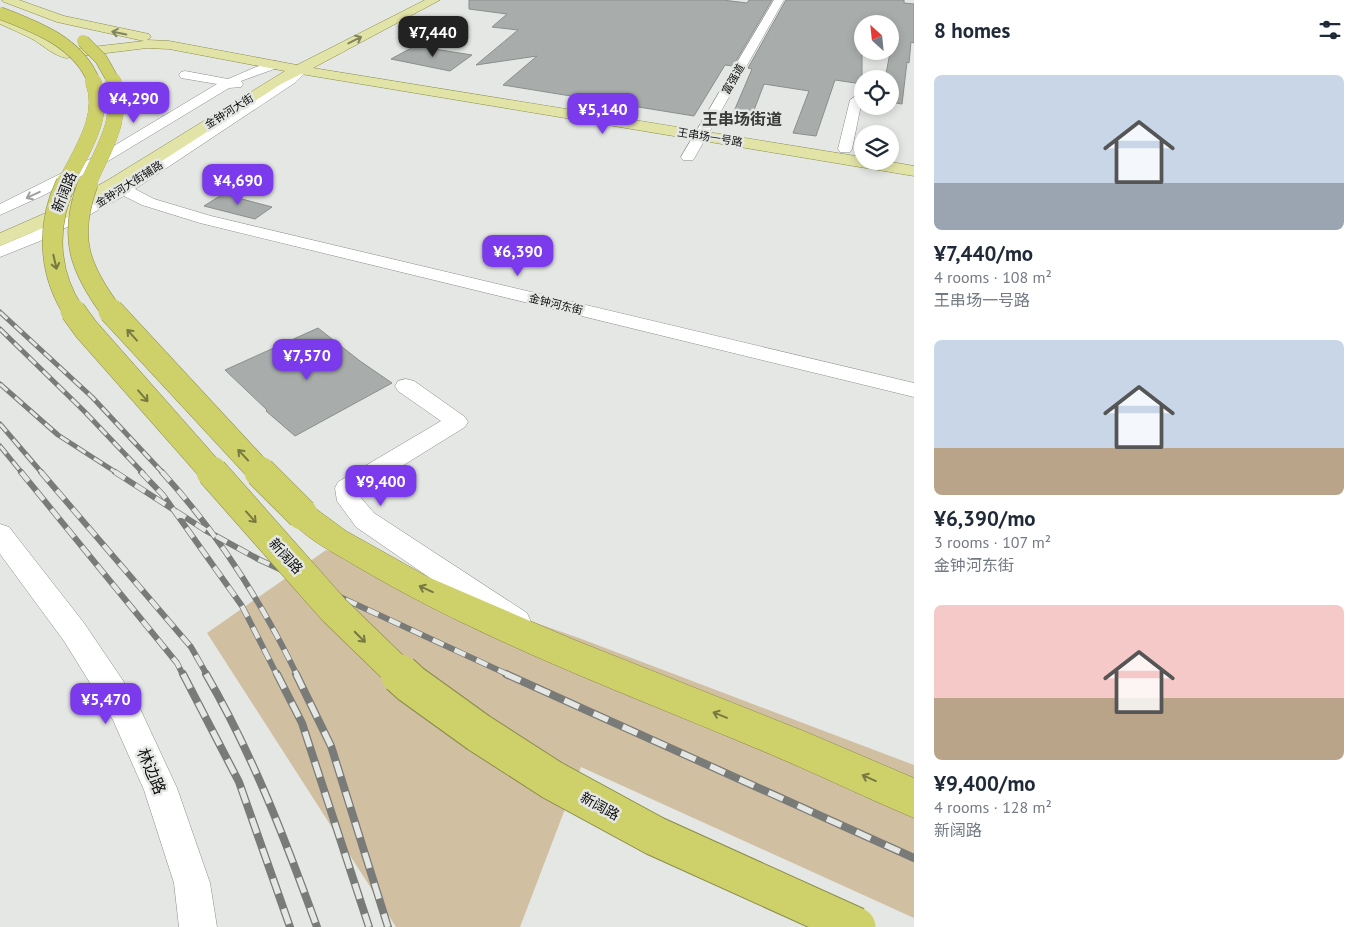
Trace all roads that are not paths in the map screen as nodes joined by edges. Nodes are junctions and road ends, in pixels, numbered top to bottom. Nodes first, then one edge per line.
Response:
1 (8, 0) edge
2 (408, 0) edge
3 (434, 0) edge
4 (779, 0) edge
5 (0, 3) edge
6 (382, 12) dead end
7 (0, 13) edge
8 (0, 20) edge
9 (291, 65) junction
10 (199, 68) dead end
11 (242, 82) junction
12 (854, 109) edge
13 (703, 131) junction
14 (845, 149) junction
15 (854, 151) edge
16 (688, 157) dead end
17 (899, 158) edge
18 (914, 160) edge
19 (914, 171) edge
20 (120, 187) junction
21 (0, 210) edge
22 (0, 224) edge
23 (0, 240) edge
24 (0, 252) edge
25 (406, 386) dead end
26 (914, 390) edge
27 (0, 534) edge
28 (560, 650) junction
29 (914, 798) edge
30 (198, 927) edge
31 (856, 927) edge

9 -> 1 main road
2 - 6 main road
9 -> 3 main road, 金钟河大街
4 - 13 street, 富强道
28 -> 5 highway, 新阔路, bridge
7 -> 31 highway, 新阔路, bridge
8 - 9 main road
9 - 11 street
9 - 11 main road
9 - 13 main road, 王串场一号路
9 - 20 main road, 金钟河大街
9 - 20 street, 金钟河大街辅路
10 - 11 street
11 -> 21 street
11 - 22 main road, 金钟河大街
12 - 14 street
13 - 14 main road, 王串场一号路
13 - 16 street, 富强道
13 - 19 main road, 王串场一号路
14 - 15 main road, 王串场一号路
17 - 18 main road
20 - 23 main road, 金钟河大街
20 - 24 street, 金钟河大街辅路
20 - 26 street, 金钟河东街
25 - 28 street
27 - 30 street, 林边路
29 -> 28 highway, 新阔路

